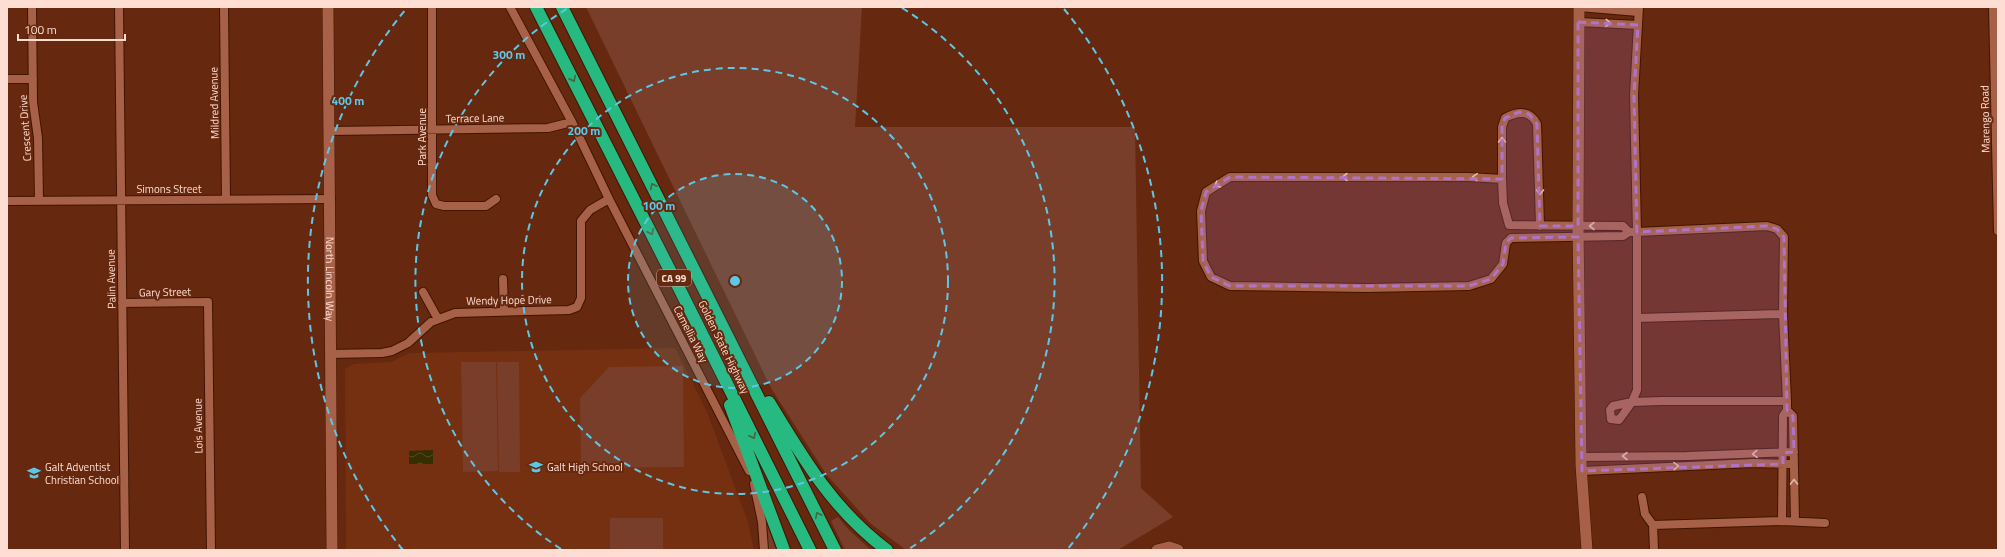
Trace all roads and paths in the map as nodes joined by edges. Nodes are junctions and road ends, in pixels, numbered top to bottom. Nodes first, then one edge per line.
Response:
1 (32, 7) edge
2 (119, 7) edge
3 (224, 7) edge
4 (328, 7) edge
5 (432, 7) edge
6 (510, 7) edge
7 (531, 7) edge
8 (536, 7) edge
9 (562, 7) edge
10 (571, 7) edge
11 (1579, 7) edge
12 (1993, 7) edge
13 (1639, 10) edge
14 (1578, 22) junction
15 (1638, 25) junction
16 (560, 55) junction
17 (7, 79) edge
18 (33, 79) junction
19 (599, 79) junction
20 (572, 122) junction
21 (434, 130) junction
22 (330, 131) junction
23 (1502, 180) junction
24 (226, 199) junction
25 (331, 199) junction
26 (496, 199) dead end
27 (609, 199) junction
28 (39, 200) junction
29 (121, 200) junction
30 (7, 201) edge
31 (1540, 226) junction
32 (1578, 226) junction
33 (1998, 231) edge
34 (1633, 232) junction
35 (1578, 237) junction
36 (503, 279) dead end
37 (423, 292) dead end
38 (208, 302) joint
39 (122, 303) junction
40 (504, 311) junction
41 (1783, 314) junction
42 (718, 317) junction
43 (1637, 318) junction
44 (438, 319) junction
45 (708, 346) junction
46 (330, 354) junction
47 (1787, 406) junction
48 (1794, 452) junction
49 (1783, 453) junction
50 (1581, 457) junction
51 (1783, 464) junction
52 (1794, 464) junction
53 (1582, 471) junction
54 (1642, 497) dead end
55 (1782, 521) junction
56 (1795, 522) junction
57 (1825, 523) dead end
58 (1653, 525) junction
59 (1173, 548) edge
60 (125, 550) edge
61 (211, 550) edge
62 (332, 550) edge
63 (764, 550) edge
64 (784, 550) edge
65 (810, 550) edge
66 (836, 550) edge
67 (887, 550) edge
68 (1157, 550) edge
69 (1587, 550) edge
70 (1654, 550) edge

1 - 18 street, Crescent Drive
2 - 29 street, Palin Avenue
3 - 24 street, Mildred Avenue
4 - 22 street, North Lincoln Way
5 - 21 street, Park Avenue
6 - 20 street, Camellia Way
7 - 16 highway
8 - 16 highway, Golden State Highway / CA 99
9 - 19 highway, Golden State Highway / CA 99
10 - 19 highway
11 - 13 street
11 - 14 street
12 - 33 street, Marengo Road
13 - 15 street
14 -> 15 street
14 - 32 street
15 - 34 street
16 -> 45 highway, Golden State Highway / CA 99
17 - 18 street, Crescent Drive
18 - 28 street, Crescent Drive
42 -> 19 highway, Golden State Highway / CA 99
20 - 21 street, Terrace Lane
20 - 27 street, Camellia Way
21 - 22 street, Terrace Lane
21 - 26 street, Park Avenue
22 - 25 street, North Lincoln Way
23 - 31 street
23 -> 31 street
23 -> 35 street
24 - 25 street, Simons Street
24 - 29 street, Simons Street
25 - 46 street, North Lincoln Way
27 - 40 street, Wendy Hope Drive
27 - 63 street, Camellia Way
28 - 29 street, Simons Street
28 - 30 street, Simons Street
29 - 39 street, Palin Avenue
31 - 32 street
34 -> 32 street
32 - 35 street
34 - 35 street
34 - 41 street
34 - 43 street
35 - 50 street
36 - 40 street
37 - 44 street
38 - 39 street, Gary Street
38 - 61 street, Lois Avenue
39 - 60 street, Palin Avenue
40 - 44 street, Wendy Hope Drive
41 - 43 street
41 - 47 street
66 -> 42 highway, Golden State Highway / CA 99
42 - 67 highway
43 - 47 street
44 - 46 street, Wendy Hope Drive
45 - 64 highway
45 -> 65 highway, Golden State Highway / CA 99
46 - 62 street, North Lincoln Way
47 - 48 street
47 - 49 street
48 - 49 street
48 - 52 street
49 -> 50 street
49 - 51 street
50 - 53 street
51 - 52 street
53 -> 51 street
51 - 55 street
56 -> 52 street
53 - 69 street
54 - 58 street
55 - 56 street
55 - 58 street
56 - 57 street
58 - 70 street
59 - 68 street

